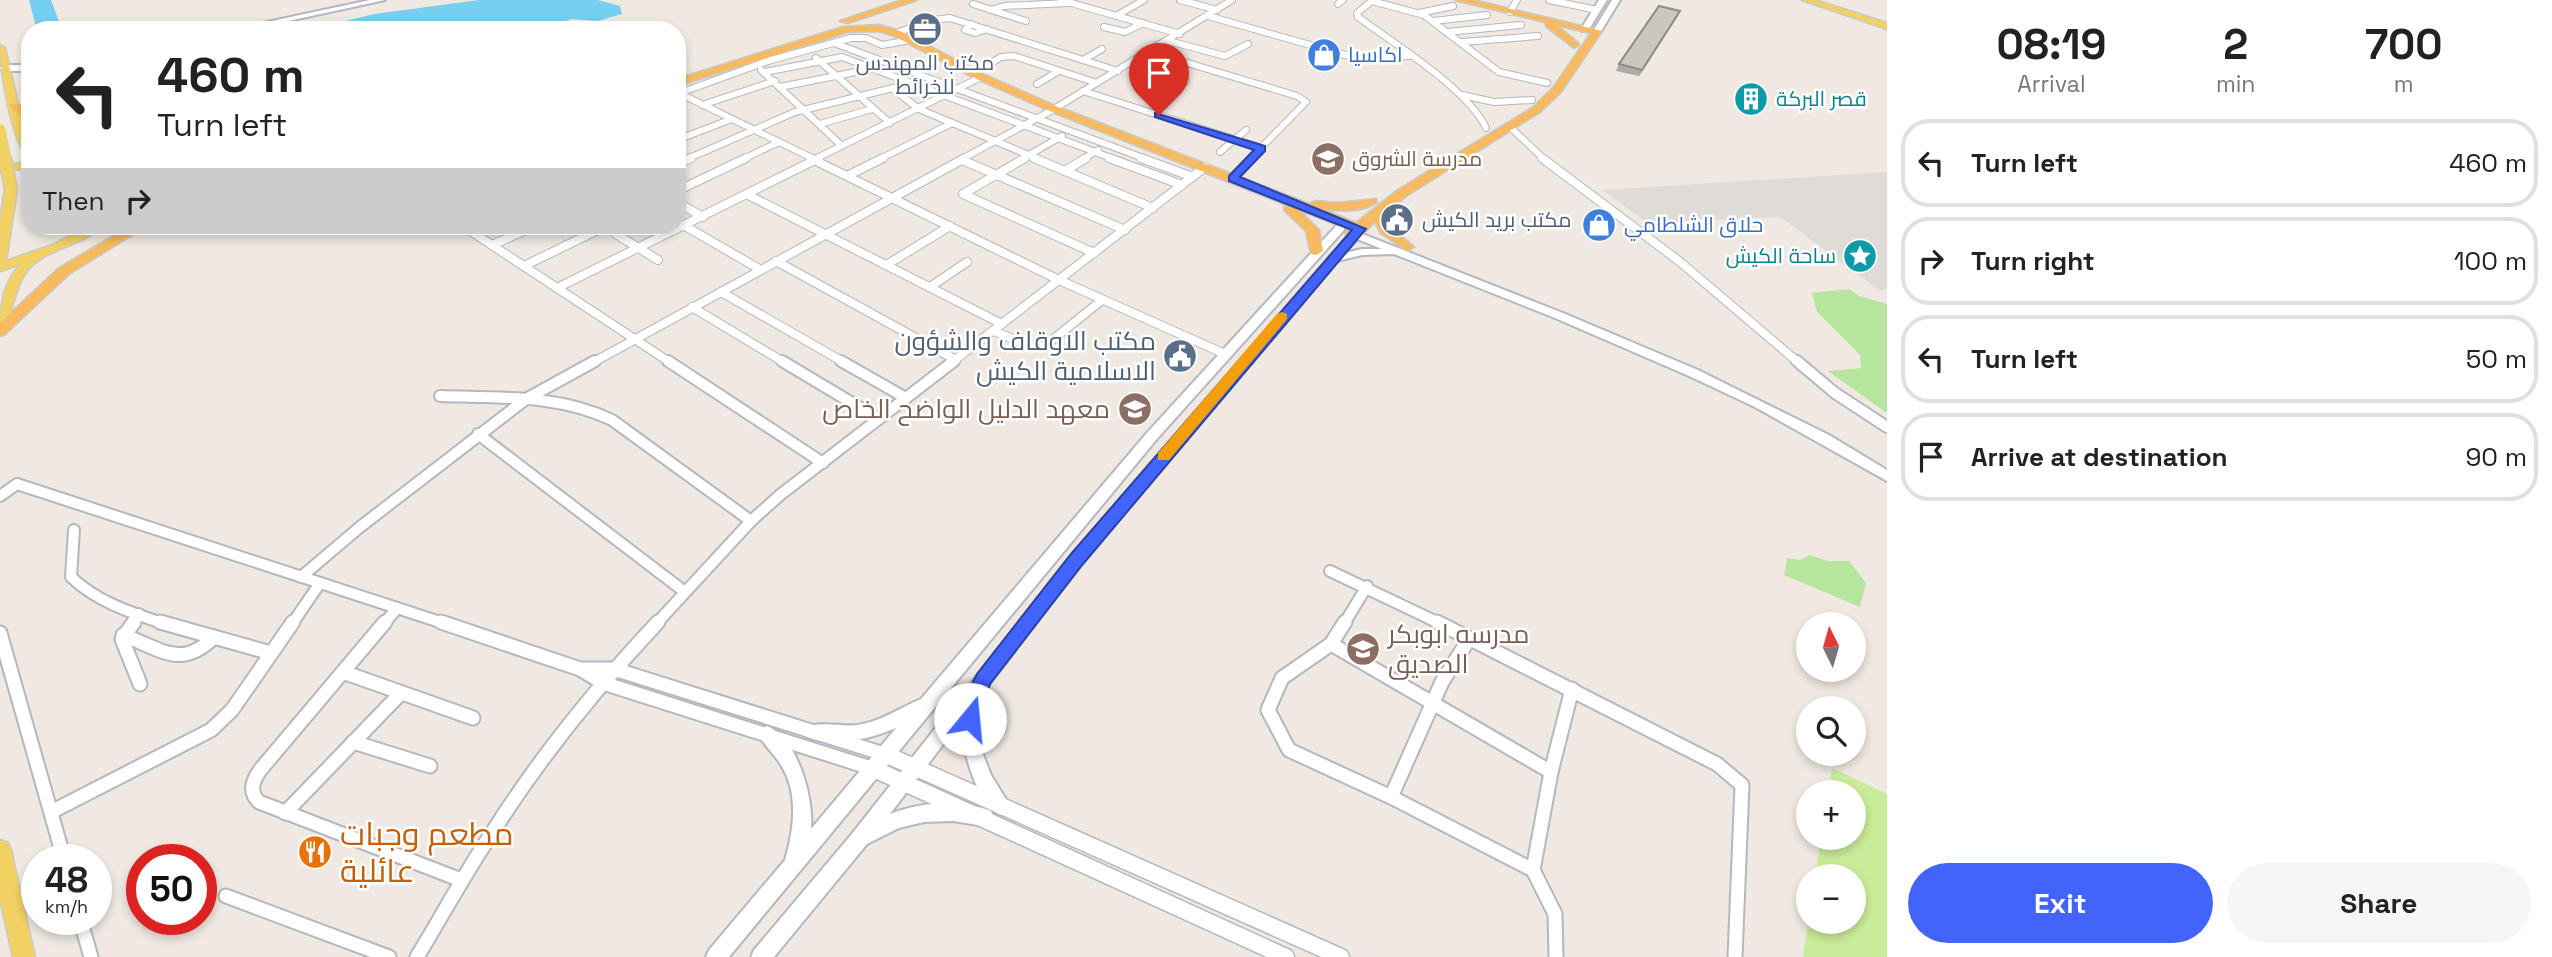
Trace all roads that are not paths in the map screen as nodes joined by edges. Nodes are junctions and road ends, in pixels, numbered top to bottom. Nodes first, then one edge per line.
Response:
1 (381, 0) edge
2 (912, 0) edge
3 (1061, 0) edge
4 (1121, 0) edge
5 (1144, 0) edge
6 (1181, 0) edge
7 (1232, 0) edge
8 (1357, 0) edge
9 (1517, 0) edge
10 (1549, 0) edge
11 (1603, 0) edge
12 (1616, 0) edge
13 (1806, 0) edge
14 (1822, 0) edge
15 (1371, 1) edge
16 (1044, 2) edge
17 (1072, 3) junction
18 (1456, 3) edge
19 (973, 4) dead end
20 (1137, 4) junction
21 (991, 10) junction
22 (1217, 10) junction
23 (1597, 10) junction
24 (1510, 12) junction
25 (1419, 13) junction
26 (1487, 15) dead end
27 (1116, 16) junction
28 (1208, 16) junction
29 (1540, 19) junction
30 (278, 21) edge
31 (1026, 21) dead end
32 (1433, 21) junction
33 (1143, 23) junction
34 (1887, 23) edge
35 (1521, 25) dead end
36 (1104, 27) dead end
37 (1591, 30) junction
38 (1447, 32) junction
39 (896, 33) junction
40 (1180, 34) junction
41 (1538, 36) dead end
42 (911, 40) junction
43 (1170, 41) junction
44 (1462, 42) junction
45 (834, 43) junction
46 (1248, 44) dead end
47 (1574, 45) junction
48 (0, 48) edge
49 (1102, 49) dead end
50 (807, 50) junction
51 (1151, 51) junction
52 (1409, 56) junction
53 (1083, 60) junction
54 (818, 61) junction
55 (1132, 62) junction
56 (988, 65) dead end
57 (757, 66) junction
58 (4, 68) junction
59 (21, 68) edge
60 (686, 68) edge
61 (871, 69) junction
62 (1059, 71) junction
63 (1118, 71) junction
64 (765, 72) junction
65 (834, 76) junction
66 (981, 77) junction
67 (21, 80) edge
68 (1097, 83) junction
69 (1547, 83) junction
70 (777, 84) junction
71 (910, 84) junction
72 (1037, 84) dead end
73 (9, 87) junction
74 (686, 87) edge
75 (686, 88) edge
76 (958, 88) junction
77 (892, 89) junction
78 (1083, 91) junction
79 (1459, 94) junction
80 (686, 95) edge
81 (1168, 95) dead end
82 (857, 96) junction
83 (943, 96) junction
84 (1532, 100) junction
85 (14, 106) junction
86 (702, 106) junction
87 (804, 109) junction
88 (872, 109) junction
89 (919, 109) junction
90 (1054, 109) junction
91 (21, 112) edge
92 (1037, 118) junction
93 (729, 120) junction
94 (890, 123) junction
95 (952, 123) junction
96 (820, 124) junction
97 (1023, 126) junction
98 (1510, 127) junction
99 (1486, 128) junction
100 (0, 129) edge
101 (21, 130) edge
102 (1246, 130) dead end
103 (1070, 131) junction
104 (752, 132) junction
105 (686, 137) edge
106 (1058, 138) junction
107 (1235, 140) junction
108 (995, 141) junction
109 (777, 143) junction
110 (1106, 144) junction
111 (842, 146) junction
112 (1262, 148) junction
113 (1094, 152) junction
114 (1220, 152) dead end
115 (21, 153) edge
116 (1028, 156) junction
117 (686, 160) edge
118 (814, 160) junction
119 (961, 160) junction
120 (0, 162) edge
121 (21, 166) edge
122 (0, 170) edge
123 (1065, 172) junction
124 (1199, 172) junction
125 (996, 174) junction
126 (847, 176) junction
127 (1233, 178) junction
128 (1182, 185) junction
129 (686, 187) edge
130 (748, 195) junction
131 (892, 198) junction
132 (1289, 203) junction
133 (686, 207) edge
134 (1373, 207) junction
135 (1153, 208) junction
136 (704, 217) junction
137 (686, 226) edge
138 (950, 226) junction
139 (686, 227) edge
140 (1125, 229) junction
141 (1350, 229) junction
142 (827, 234) junction
143 (79, 235) edge
144 (124, 235) edge
145 (478, 235) edge
146 (515, 235) edge
147 (588, 235) edge
148 (618, 235) edge
149 (666, 235) edge
150 (492, 245) junction
151 (638, 248) junction
152 (1316, 251) junction
153 (1405, 251) junction
154 (1094, 253) junction
155 (41, 254) junction
156 (658, 260) dead end
157 (776, 261) junction
158 (1329, 261) junction
159 (967, 262) dead end
160 (0, 264) edge
161 (888, 264) junction
162 (524, 266) junction
163 (761, 270) junction
164 (0, 279) edge
165 (1059, 280) junction
166 (14, 285) junction
167 (930, 287) junction
168 (557, 288) junction
169 (721, 292) junction
170 (1102, 300) junction
171 (692, 307) junction
172 (0, 323) edge
173 (998, 327) junction
174 (0, 331) edge
175 (635, 339) junction
176 (1225, 354) junction
177 (956, 360) junction
178 (440, 396) dead end
179 (906, 398) junction
180 (526, 399) junction
181 (880, 419) junction
182 (1887, 427) edge
183 (478, 434) junction
184 (822, 463) junction
185 (1887, 465) edge
186 (1887, 476) edge
187 (0, 496) edge
188 (751, 522) junction
189 (74, 530) dead end
190 (1330, 571) dead end
191 (301, 577) junction
192 (320, 583) junction
193 (1367, 586) junction
194 (685, 592) junction
195 (397, 608) junction
196 (139, 614) junction
197 (0, 633) edge
198 (123, 635) junction
199 (214, 637) junction
200 (1469, 639) junction
201 (1331, 644) junction
202 (271, 653) junction
203 (580, 669) junction
204 (614, 669) junction
205 (343, 672) junction
206 (983, 679) junction
207 (603, 683) junction
208 (139, 684) dead end
209 (1572, 689) junction
210 (401, 693) junction
211 (934, 700) junction
212 (1431, 705) junction
213 (473, 718) dead end
214 (813, 732) junction
215 (767, 734) junction
216 (353, 742) junction
217 (881, 762) junction
218 (430, 765) dead end
219 (1551, 772) junction
220 (910, 774) junction
221 (1391, 797) junction
222 (1001, 806) junction
223 (51, 812) junction
224 (285, 813) junction
225 (984, 817) junction
226 (858, 841) junction
227 (60, 844) edge
228 (0, 849) edge
229 (791, 868) junction
230 (1533, 870) junction
231 (461, 880) junction
232 (226, 896) dead end
233 (85, 935) edge
234 (24, 957) edge
235 (91, 957) edge
236 (389, 957) edge
237 (417, 957) edge
238 (716, 957) edge
239 (761, 957) edge
240 (1286, 957) edge
241 (1341, 957) edge
242 (1556, 957) edge
243 (1735, 957) edge

1 - 30 main road
2 - 60 highway
3 - 17 street
4 - 20 street
5 - 20 street
6 - 22 street
7 - 22 street
8 - 15 street
9 - 24 street
10 - 23 street
11 - 23 main road
12 - 37 main road
13 - 34 main road
14 - 34 main road
15 - 25 street
15 - 52 street
16 - 17 street
16 - 21 street
17 - 27 street
18 - 24 highway
18 - 25 street
19 - 21 street
20 - 27 street
21 - 31 street
22 - 28 street
23 - 37 main road
24 - 29 highway
25 - 32 street
26 - 32 street
27 - 33 street
28 - 40 street
28 - 52 street
29 - 37 highway
29 - 47 highway
32 - 38 street
33 - 36 street
33 - 40 street
35 - 38 street
37 - 47 highway
37 - 98 highway
38 - 44 street
39 - 42 highway
39 - 53 street
39 - 74 highway
40 - 43 street
41 - 44 street
42 - 45 street
42 - 66 highway
43 - 46 street
43 - 51 street
44 - 69 street
45 - 50 street
45 - 76 street
47 - 69 highway
48 - 58 main road
49 - 53 street
50 - 54 street
50 - 57 street
51 - 55 street
51 - 112 street
52 - 79 street
53 - 63 street
54 - 61 street
54 - 64 street
54 - 65 street
55 - 63 street
55 - 81 street
56 - 62 street
57 - 64 street
57 - 75 street
58 - 59 main road
58 - 73 main road
61 - 65 street
61 - 71 street
62 - 68 street
62 - 72 street
63 - 68 street
64 - 70 street
65 - 70 street
65 - 82 street
66 - 76 street
66 - 90 highway
67 - 73 main road
68 - 78 street
69 - 84 highway
70 - 86 street
70 - 87 street
71 - 77 street
71 - 83 street
73 - 85 main road
76 - 83 street
76 - 92 street
77 - 82 street
77 - 89 street
78 - 90 street
78 - 107 street
79 - 84 street
79 - 99 street
80 - 86 street
82 - 87 street
82 - 88 street
83 - 89 street
83 - 97 street
84 - 99 highway
85 - 91 highway
85 - 101 main road
86 - 93 street
87 - 96 street
87 - 104 street
88 - 94 street
88 - 96 street
89 - 94 street
89 - 95 street
90 - 92 street
90 - 124 highway
92 - 97 street
92 - 103 street
93 - 104 street
93 - 105 street
94 - 111 street
95 - 108 street
95 - 126 street
96 - 111 street
97 - 106 street
97 - 108 street
98 - 134 highway
98 - 182 street
99 - 134 highway
100 - 160 main road, bridge
102 - 107 street
103 - 106 street
103 - 110 street
104 - 109 street
104 - 117 street
106 - 113 street
106 - 116 street
107 - 112 street
107 - 114 street
108 - 116 street
108 - 119 street
109 - 118 street
109 - 129 street
110 - 113 street
110 - 124 street
111 - 118 street
112 - 127 street
113 - 123 street
113 - 128 street
115 - 120 main road
116 - 123 street
116 - 125 street
118 - 126 street
118 - 130 street
119 - 125 street
119 - 131 street
121 - 122 main road
123 - 135 street
124 - 127 highway
124 - 128 street
124 - 132 highway
125 - 140 street
125 - 154 street
126 - 131 street
127 - 132 highway
128 - 135 street
130 - 136 street
130 - 142 street
131 - 138 street
131 - 142 street
132 - 134 highway
132 - 141 highway
132 - 152 highway
133 - 136 street
134 - 141 highway
134 - 153 highway
135 - 140 street
136 - 137 street
138 - 161 street
138 - 165 street
139 - 163 street
140 - 154 street
141 - 152 main road
141 - 153 main road
141 - 158 main road
142 - 157 street
142 - 161 street
143 - 155 main road
144 - 174 highway
145 - 150 street
146 - 150 street
147 - 162 street
148 - 151 street
149 - 151 street
150 - 162 street
151 - 156 street
151 - 168 street
152 - 176 main road
153 - 158 main road
153 - 185 main road
153 - 186 main road
154 - 165 street
155 - 160 main road
155 - 166 main road
157 - 163 street
157 - 177 street
158 - 206 main road
159 - 167 street
161 - 167 street
162 - 168 street
163 - 169 street
164 - 166 main road
165 - 170 street
165 - 173 street
166 - 172 main road
167 - 173 street
168 - 175 street
169 - 171 street
169 - 179 street
170 - 173 street
170 - 176 street
171 - 175 street
171 - 181 street
173 - 177 street
175 - 180 street
175 - 184 street
176 - 211 main road
177 - 179 street
178 - 180 street
179 - 181 street
180 - 183 street
180 - 188 street
181 - 184 street
183 - 191 street
183 - 194 street
184 - 188 street
187 - 191 street
188 - 194 street
189 - 196 street
190 - 193 street
191 - 192 street
192 - 195 street
192 - 202 street
193 - 200 street
193 - 201 street
194 - 204 street
195 - 203 street
195 - 205 street
196 - 198 street
196 - 199 street
197 - 223 street
198 - 199 street
198 - 208 street
199 - 202 street
200 - 209 street
200 - 212 street
201 - 212 street
201 - 221 street
202 - 223 street
203 - 204 street
203 - 207 street
204 - 207 street
204 - 214 street
205 - 210 street
205 - 224 street
206 - 220 main road
206 - 222 main road
207 - 215 street
207 - 231 street
209 - 219 street
209 - 243 street
210 - 213 street
210 - 216 street
211 - 214 main road
211 - 217 main road
212 - 219 street
212 - 221 street
214 - 217 street
215 - 217 street
215 - 229 main road
216 - 218 street
216 - 224 street
217 - 220 street
217 - 229 main road
219 - 230 street
220 - 222 street
220 - 225 street
220 - 226 main road
221 - 230 street
222 - 241 street
223 - 227 street
224 - 231 street
225 - 226 main road
225 - 240 street
226 - 239 main road
228 - 234 main road
229 - 238 main road
230 - 242 street
231 - 237 street
232 - 236 street
233 - 235 street

